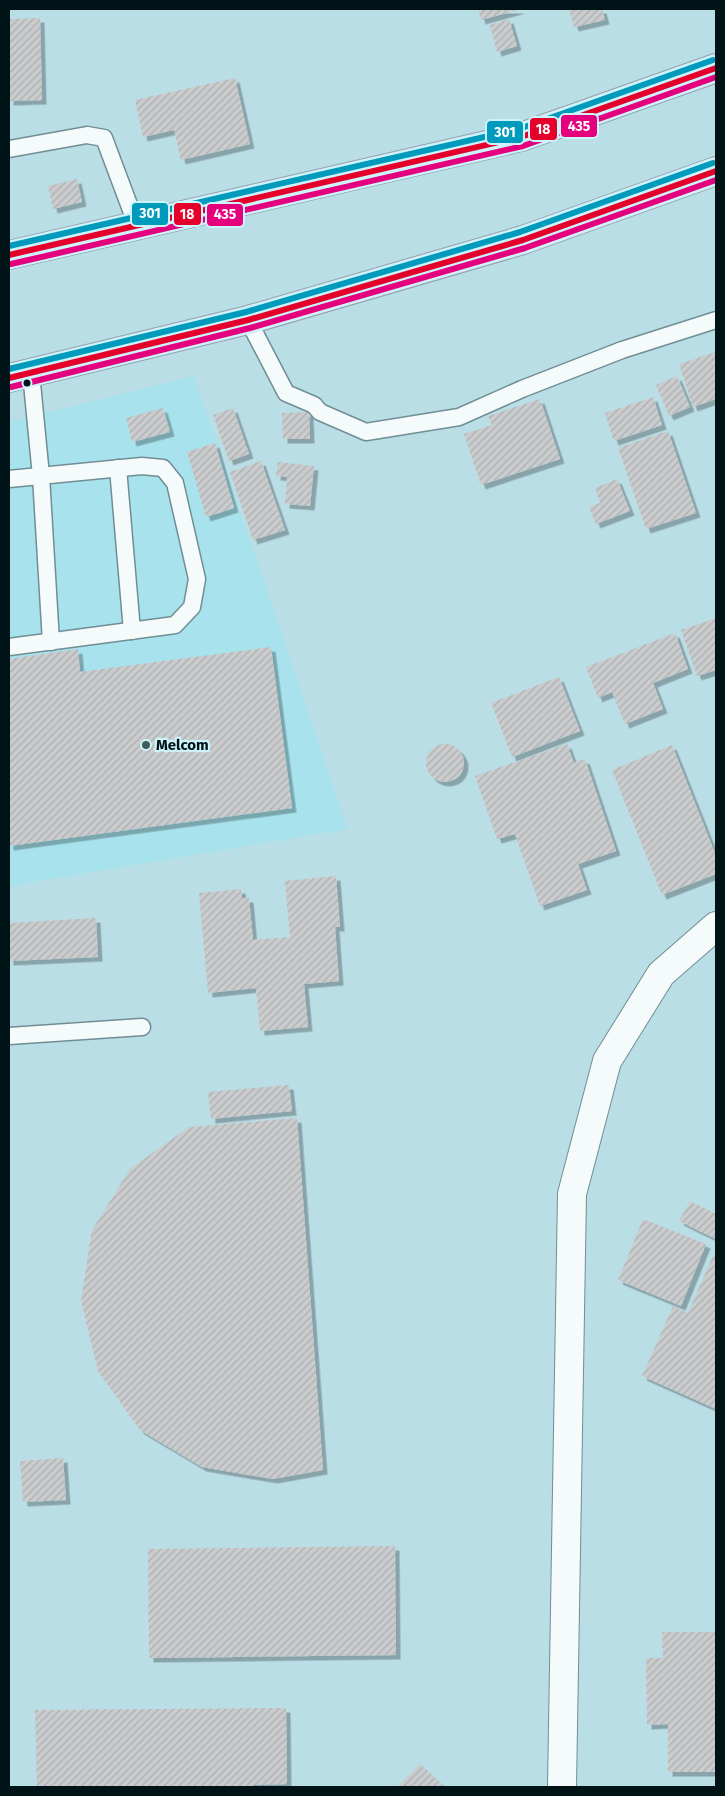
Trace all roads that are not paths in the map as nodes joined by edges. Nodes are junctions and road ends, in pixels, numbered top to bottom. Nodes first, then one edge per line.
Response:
1 (716, 68) edge
2 (9, 149) edge
3 (716, 171) edge
4 (137, 226) junction
5 (9, 255) edge
6 (248, 320) junction
7 (716, 320) edge
8 (20, 376) edge
9 (118, 468) junction
10 (41, 476) junction
11 (9, 479) edge
12 (132, 631) junction
13 (51, 642) junction
14 (9, 648) edge
15 (716, 926) edge
16 (142, 1027) dead end
17 (9, 1036) edge
18 (562, 1787) edge

1 - 4 highway
2 - 4 lane
3 - 6 highway
4 - 5 highway
6 - 7 lane
6 - 8 highway
8 - 10 lane
9 - 10 lane
9 - 12 lane
9 - 12 lane
10 - 11 lane
10 - 13 lane
12 - 13 lane
13 - 14 lane
15 - 18 street
16 - 17 lane

